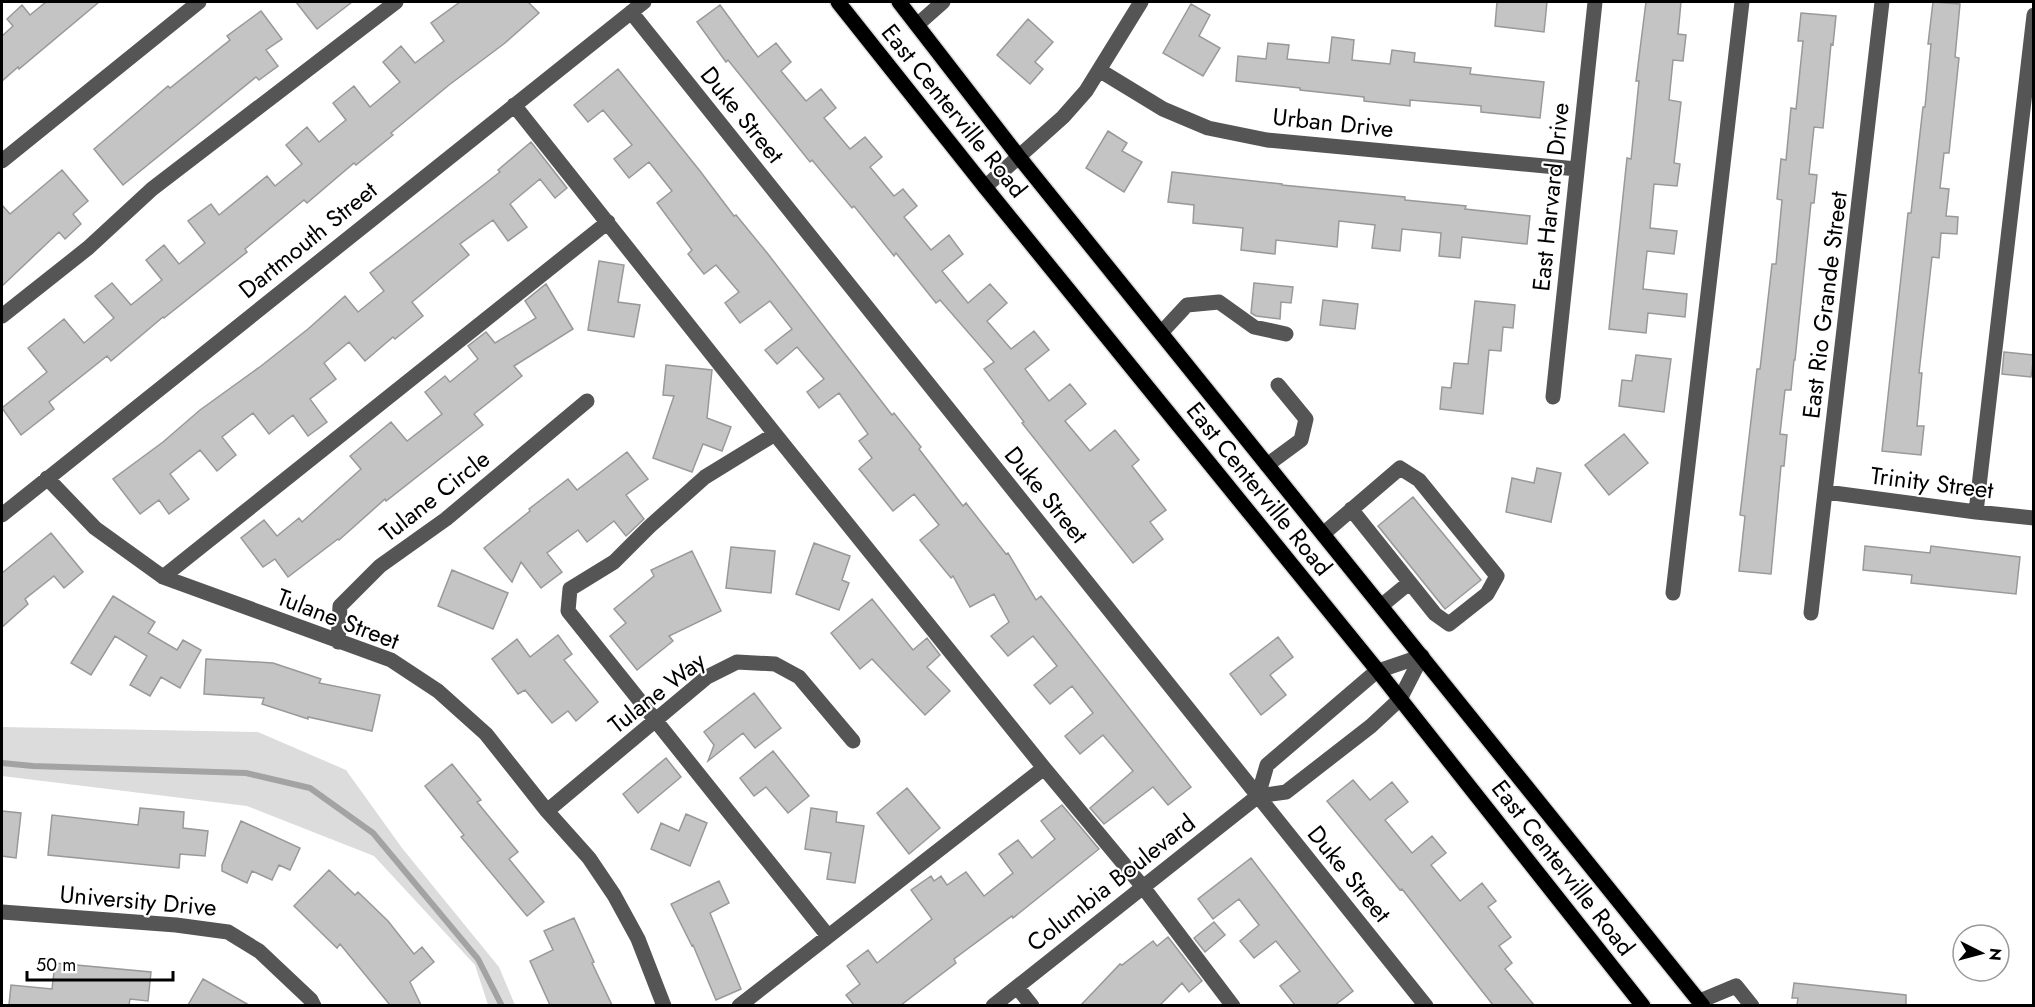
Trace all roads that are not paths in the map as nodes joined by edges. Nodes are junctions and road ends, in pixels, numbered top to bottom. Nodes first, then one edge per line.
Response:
1 (199, 2) edge
2 (396, 2) edge
3 (644, 2) edge
4 (838, 2) edge
5 (899, 2) edge
6 (944, 2) edge
7 (1142, 2) edge
8 (1595, 2) edge
9 (1742, 2) edge
10 (1882, 2) edge
11 (631, 12) junction
12 (2034, 15) edge
13 (917, 25) junction
14 (1100, 70) junction
15 (514, 105) junction
16 (1019, 157) junction
17 (2, 161) edge
18 (1577, 169) junction
19 (985, 187) junction
20 (608, 222) junction
21 (2, 316) edge
22 (1161, 333) junction
23 (1286, 334) dead end
24 (1278, 385) dead end
25 (1553, 397) dead end
26 (587, 401) dead end
27 (775, 434) junction
28 (1268, 465) junction
29 (48, 478) junction
30 (1826, 492) junction
31 (1351, 509) junction
32 (1976, 512) junction
33 (2, 515) edge
34 (2034, 518) edge
35 (1323, 534) junction
36 (163, 577) junction
37 (1409, 583) junction
38 (1673, 593) dead end
39 (1381, 606) junction
40 (1812, 613) dead end
41 (338, 642) junction
42 (1422, 656) junction
43 (1378, 671) junction
44 (1400, 699) junction
45 (656, 720) junction
46 (853, 741) dead end
47 (1044, 768) junction
48 (1258, 796) junction
49 (547, 812) junction
50 (1143, 887) junction
51 (2, 912) edge
52 (828, 936) junction
53 (1017, 987) junction
54 (1702, 1003) edge
55 (314, 1005) edge
56 (664, 1005) edge
57 (740, 1005) edge
58 (993, 1005) edge
59 (1032, 1005) edge
60 (1233, 1005) edge
61 (1426, 1005) edge
62 (1643, 1005) edge
63 (1752, 1005) edge

1 - 17 street
2 - 21 street
3 - 11 street, Dartmouth Street
4 - 19 main road, East Centerville Road
5 - 13 main road, East Centerville Road
6 - 13 street
7 - 14 street
8 - 18 street, East Harvard Drive
9 - 38 street
10 - 30 street, East Rio Grande Street
11 - 15 street, Dartmouth Street
11 - 48 street, Duke Street
12 - 32 street
13 - 16 main road, East Centerville Road
14 - 16 street
14 - 18 street, Urban Drive
15 - 20 street
15 - 29 street, Dartmouth Street
16 - 19 street
16 - 22 main road, East Centerville Road
18 - 25 street, East Harvard Drive
19 - 43 main road, East Centerville Road
20 - 27 street
20 - 36 street
22 - 23 street
22 - 28 main road, East Centerville Road
24 - 28 street
26 - 41 street, Tulane Circle
27 - 45 street
27 - 47 street
28 - 35 main road, East Centerville Road
29 - 33 street, Dartmouth Street
29 - 36 street, Tulane Street
30 - 32 street, Trinity Street
30 - 40 street, East Rio Grande Street
31 - 35 street
31 - 37 street
31 - 37 street
32 - 34 street, Trinity Street
35 - 39 main road, East Centerville Road
36 - 41 street, Tulane Street
37 - 39 street
39 - 42 main road, East Centerville Road
41 - 49 street, Tulane Street
42 - 43 street
42 - 44 street, Columbia Boulevard
42 - 54 main road, East Centerville Road
43 - 44 main road, East Centerville Road
43 - 48 street
44 - 48 street, Columbia Boulevard
44 - 62 main road, East Centerville Road
45 - 46 street, Tulane Way
45 - 49 street, Tulane Way
45 - 52 street
47 - 50 street
47 - 52 street
48 - 50 street, Columbia Boulevard
48 - 61 street, Duke Street
49 - 56 street, Tulane Street
50 - 53 street, Columbia Boulevard
50 - 60 street
51 - 55 street, University Drive
52 - 57 street
53 - 58 street, Columbia Boulevard
53 - 59 street
54 - 63 street

